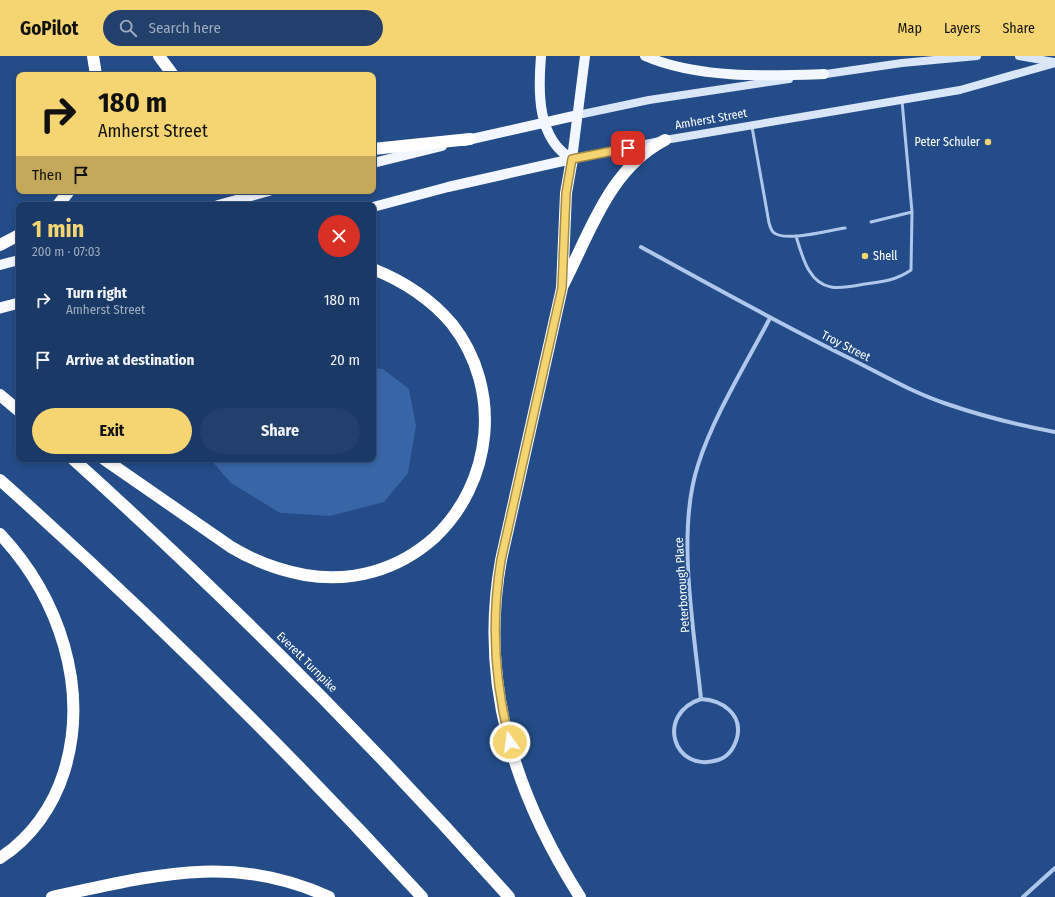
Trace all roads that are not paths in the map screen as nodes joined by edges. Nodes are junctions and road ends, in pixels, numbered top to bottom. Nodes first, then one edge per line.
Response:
1 (93, 56) edge
2 (159, 56) edge
3 (541, 56) edge
4 (585, 56) edge
5 (645, 56) edge
6 (977, 56) edge
7 (1019, 56) edge
8 (1055, 63) edge
9 (96, 72) edge
10 (171, 72) edge
11 (824, 74) junction
12 (902, 100) junction
13 (578, 115) junction
14 (545, 122) junction
15 (752, 125) junction
16 (470, 139) junction
17 (665, 140) junction
18 (376, 149) edge
19 (572, 159) junction
20 (376, 162) edge
21 (67, 194) edge
22 (258, 194) edge
23 (60, 202) edge
24 (229, 202) edge
25 (376, 206) edge
26 (912, 212) junction
27 (871, 222) dead end
28 (845, 228) dead end
29 (796, 236) junction
30 (16, 237) edge
31 (0, 245) edge
32 (641, 246) dead end
33 (16, 261) edge
34 (0, 265) edge
35 (376, 270) edge
36 (562, 288) junction
37 (770, 318) junction
38 (0, 386) edge
39 (0, 395) edge
40 (16, 398) edge
41 (16, 408) edge
42 (1055, 432) edge
43 (76, 462) edge
44 (108, 462) edge
45 (0, 480) edge
46 (0, 534) edge
47 (701, 699) junction
48 (0, 858) edge
49 (1055, 868) edge
50 (52, 897) edge
51 (329, 897) edge
52 (422, 897) edge
53 (509, 897) edge
54 (580, 897) edge
55 (1023, 897) edge

1 - 9 highway
2 - 10 highway
3 - 14 main road
4 - 13 main road
5 - 11 main road
6 - 11 main road
7 - 8 main road, Amherst Street
8 - 12 main road, Amherst Street
11 - 13 main road
12 - 15 main road, Amherst Street
12 - 26 lane
13 - 14 main road
13 - 19 main road
14 - 16 main road
14 - 19 main road
15 - 17 main road, Amherst Street
15 - 29 lane
16 - 18 highway
16 - 20 main road
17 - 19 main road, Amherst Street
17 - 36 highway
19 - 25 main road, Amherst Street
19 - 36 highway
21 - 23 highway
22 - 24 main road
26 - 27 lane
26 - 29 lane
28 - 29 lane
30 - 31 highway
32 - 37 street, Troy Street
33 - 34 main road
35 - 44 highway
36 - 54 highway
37 - 42 street, Troy Street
37 - 47 street, Peterborough Place
38 - 40 highway
39 - 41 highway
43 - 53 highway, Everett Turnpike
45 - 52 highway
46 - 48 highway
47 - 47 street
49 - 55 street
50 - 51 highway

